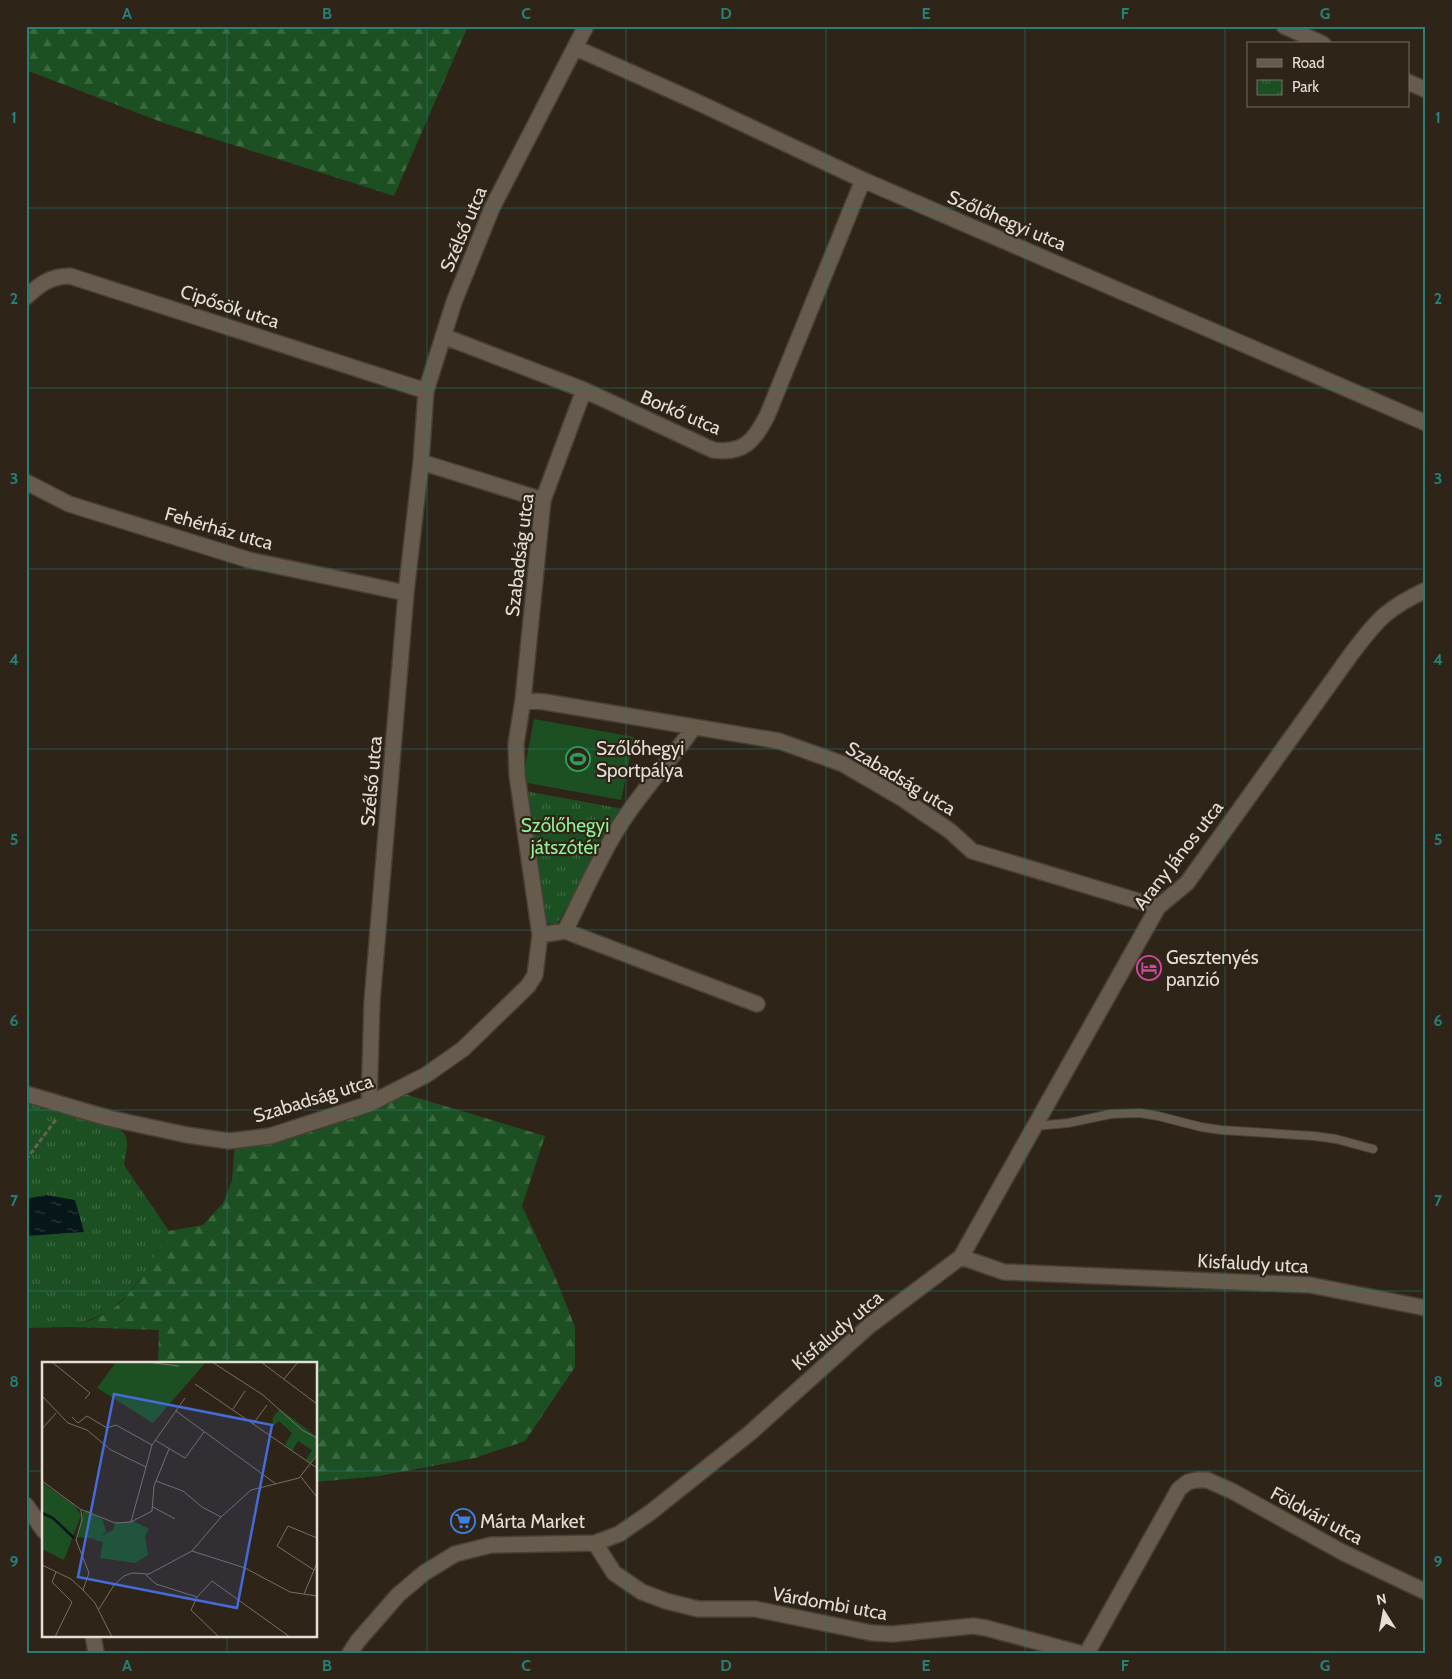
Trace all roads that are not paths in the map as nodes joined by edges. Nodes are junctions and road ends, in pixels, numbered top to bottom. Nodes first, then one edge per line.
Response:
1 (586, 26) edge
2 (1284, 26) edge
3 (1319, 42) edge
4 (576, 48) junction
5 (1410, 83) edge
6 (1426, 90) edge
7 (863, 180) junction
8 (26, 297) edge
9 (442, 336) junction
10 (584, 390) junction
11 (426, 391) junction
12 (1426, 423) edge
13 (420, 462) junction
14 (26, 482) edge
15 (543, 500) junction
16 (1426, 590) edge
17 (406, 593) junction
18 (523, 700) junction
19 (694, 726) junction
20 (1158, 907) junction
21 (565, 931) junction
22 (540, 935) junction
23 (757, 1004) dead end
24 (26, 1094) edge
25 (369, 1104) junction
26 (1035, 1126) junction
27 (1373, 1150) dead end
28 (961, 1257) junction
29 (1426, 1308) edge
30 (26, 1505) edge
31 (42, 1528) edge
32 (595, 1542) junction
33 (1426, 1592) edge
34 (93, 1636) edge
35 (96, 1653) edge
36 (350, 1653) edge
37 (1079, 1653) edge
38 (1087, 1653) edge

1 - 4 street, Szélső utca
2 - 3 street
4 - 7 street, Szőlőhegyi utca
4 - 9 street, Szélső utca
5 - 6 street
7 - 10 street, Borkő utca
7 - 12 street, Szőlőhegyi utca
8 - 11 street, Cipősök utca
9 - 10 street, Borkő utca
9 - 11 street, Szélső utca
10 - 15 street, Szabadság utca
11 - 13 street, Szélső utca
13 - 15 street
13 - 17 street, Szélső utca
14 - 17 street, Fehérház utca
15 - 18 street, Szabadság utca
16 - 20 street, Arany János utca
17 - 25 street, Szélső utca
18 - 19 street, Szabadság utca
18 - 22 street, Szabadság utca
19 - 20 street, Szabadság utca
19 - 21 street
20 - 26 street, Arany János utca
21 - 22 street
21 - 23 street
22 - 25 street, Szabadság utca
24 - 25 street, Szabadság utca
26 - 27 lane
26 - 28 street, Arany János utca
28 - 29 street, Kisfaludy utca
28 - 32 street, Kisfaludy utca
30 - 31 street
32 - 36 street, Kisfaludy utca
32 - 37 street, Várdombi utca
33 - 38 street, Földvári utca
34 - 35 street

